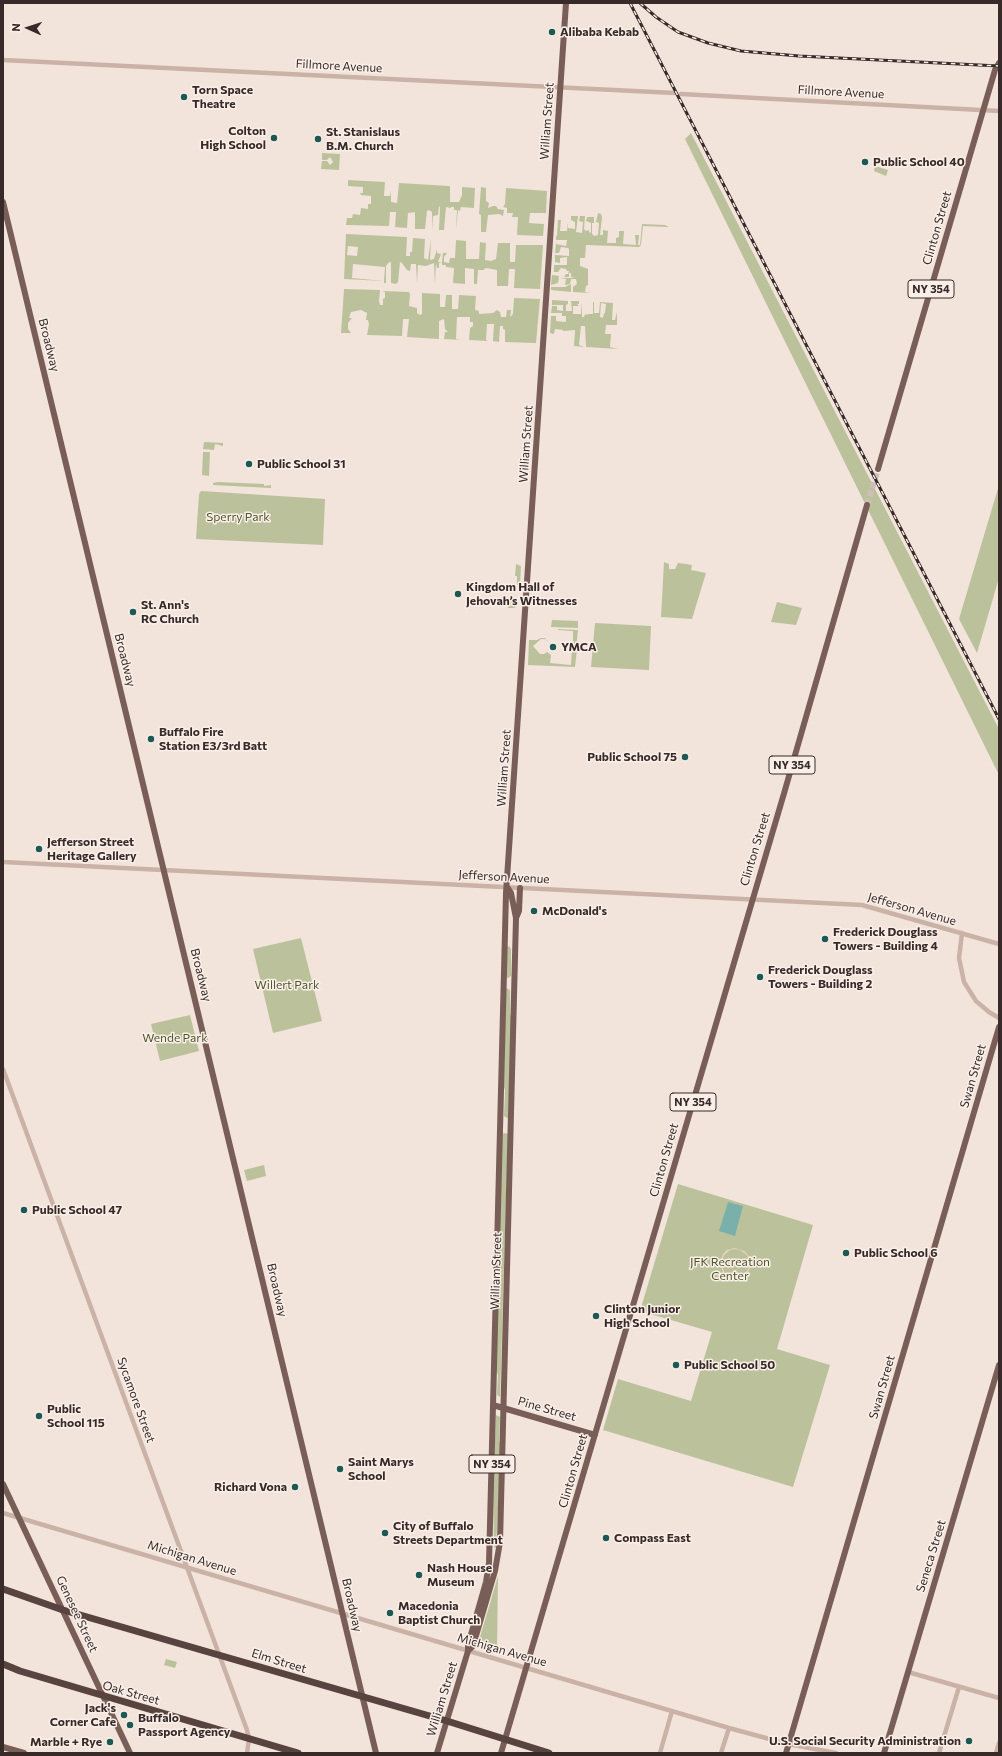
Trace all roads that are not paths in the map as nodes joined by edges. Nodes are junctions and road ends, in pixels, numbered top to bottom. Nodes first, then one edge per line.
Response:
1 (566, 3) edge
2 (3, 60) edge
3 (999, 63) edge
4 (560, 88) junction
5 (675, 93) dead end
6 (681, 94) dead end
7 (984, 109) junction
8 (999, 110) edge
9 (3, 202) edge
10 (878, 469) tunnel mouth
11 (867, 505) tunnel mouth
12 (3, 862) edge
13 (164, 871) junction
14 (507, 887) junction
15 (520, 888) junction
16 (752, 899) junction
17 (516, 918) junction
18 (962, 933) junction
19 (999, 944) edge
20 (999, 1018) edge
21 (999, 1027) edge
22 (3, 1069) edge
23 (999, 1365) edge
24 (997, 1378) edge
25 (493, 1405) junction
26 (503, 1408) junction
27 (595, 1435) junction
28 (3, 1484) edge
29 (3, 1513) edge
30 (19, 1518) junction
31 (187, 1567) junction
32 (3, 1590) edge
33 (63, 1610) junction
34 (343, 1614) junction
35 (468, 1651) junction
36 (219, 1655) junction
37 (3, 1665) edge
38 (527, 1668) junction
39 (908, 1672) junction
40 (959, 1687) junction
41 (104, 1696) junction
42 (363, 1698) junction
43 (999, 1698) edge
44 (672, 1711) junction
45 (447, 1721) junction
46 (729, 1728) junction
47 (250, 1739) junction
48 (505, 1740) junction
49 (999, 1743) edge
50 (788, 1744) junction
51 (3, 1747) edge
52 (24, 1753) edge
53 (130, 1753) edge
54 (247, 1753) edge
55 (298, 1753) edge
56 (376, 1753) edge
57 (437, 1753) edge
58 (501, 1753) edge
59 (548, 1753) edge
60 (660, 1753) edge
61 (722, 1753) edge
62 (786, 1753) edge
63 (836, 1753) edge
64 (884, 1753) edge
65 (939, 1753) edge
66 (996, 1753) edge

1 - 4 main road, William Street
2 - 4 street, Fillmore Avenue
3 - 7 main road, Clinton Street / NY 354
4 - 5 street, Fillmore Avenue
4 - 14 main road, William Street
6 - 7 street, Fillmore Avenue
7 - 8 street, Fillmore Avenue
7 - 10 main road, Clinton Street / NY 354
9 - 13 main road, Broadway
11 - 16 main road, Clinton Street / NY 354
12 - 13 street, Jefferson Avenue
13 - 14 street, Jefferson Avenue
13 - 34 main road, Broadway
14 - 15 street, Jefferson Avenue
14 - 17 main road, William Street / NY 354
14 - 25 main road, William Street / NY 354
15 - 16 street, Jefferson Avenue
15 - 17 main road, NY 354
16 - 18 street, Jefferson Avenue
16 - 27 main road, Clinton Street / NY 354
17 - 26 main road, William Street / NY 354
18 - 19 street, Jefferson Avenue
18 - 20 street
21 - 50 main road, Swan Street
22 - 31 street, Sycamore Street
23 - 24 main road, Seneca Street
24 - 39 main road, Seneca Street
25 - 26 main road, Pine Street
25 - 35 main road, William Street / NY 354
26 - 27 main road, Pine Street
26 - 35 main road, William Street / NY 354
27 - 38 main road, Clinton Street
28 - 30 main road, Genesee Street
29 - 30 street, Michigan Avenue
30 - 31 street, Michigan Avenue
30 - 33 main road, Genesee Street
31 - 34 street, Michigan Avenue
31 - 36 street, Sycamore Street
32 - 33 highway, Elm Street
33 - 36 highway, Elm Street
33 - 41 main road, Genesee Street
34 - 35 street, Michigan Avenue
34 - 42 main road, Broadway
35 - 38 street, Michigan Avenue
35 - 45 main road, William Street / NY 354
36 - 42 highway, Elm Street
36 - 47 street, Sycamore Street
37 - 41 highway, Oak Street
38 - 44 street, Michigan Avenue
38 - 48 main road, Clinton Street
39 - 40 street
39 - 64 main road, Seneca Street
40 - 43 street
40 - 65 street
41 - 47 highway, Oak Street
41 - 53 main road, Genesee Street
42 - 45 highway, Elm Street
42 - 56 main road, Broadway
44 - 46 street, Michigan Avenue
44 - 60 street
45 - 48 highway, Elm Street
45 - 57 main road, William Street / NY 354
46 - 50 street, Michigan Avenue
46 - 61 street
47 - 54 street
47 - 55 highway, Oak Street
48 - 58 main road, Clinton Street
48 - 59 highway, Elm Street
49 - 66 street
50 - 62 main road, Swan Street
50 - 63 street, Michigan Avenue
51 - 52 main road

